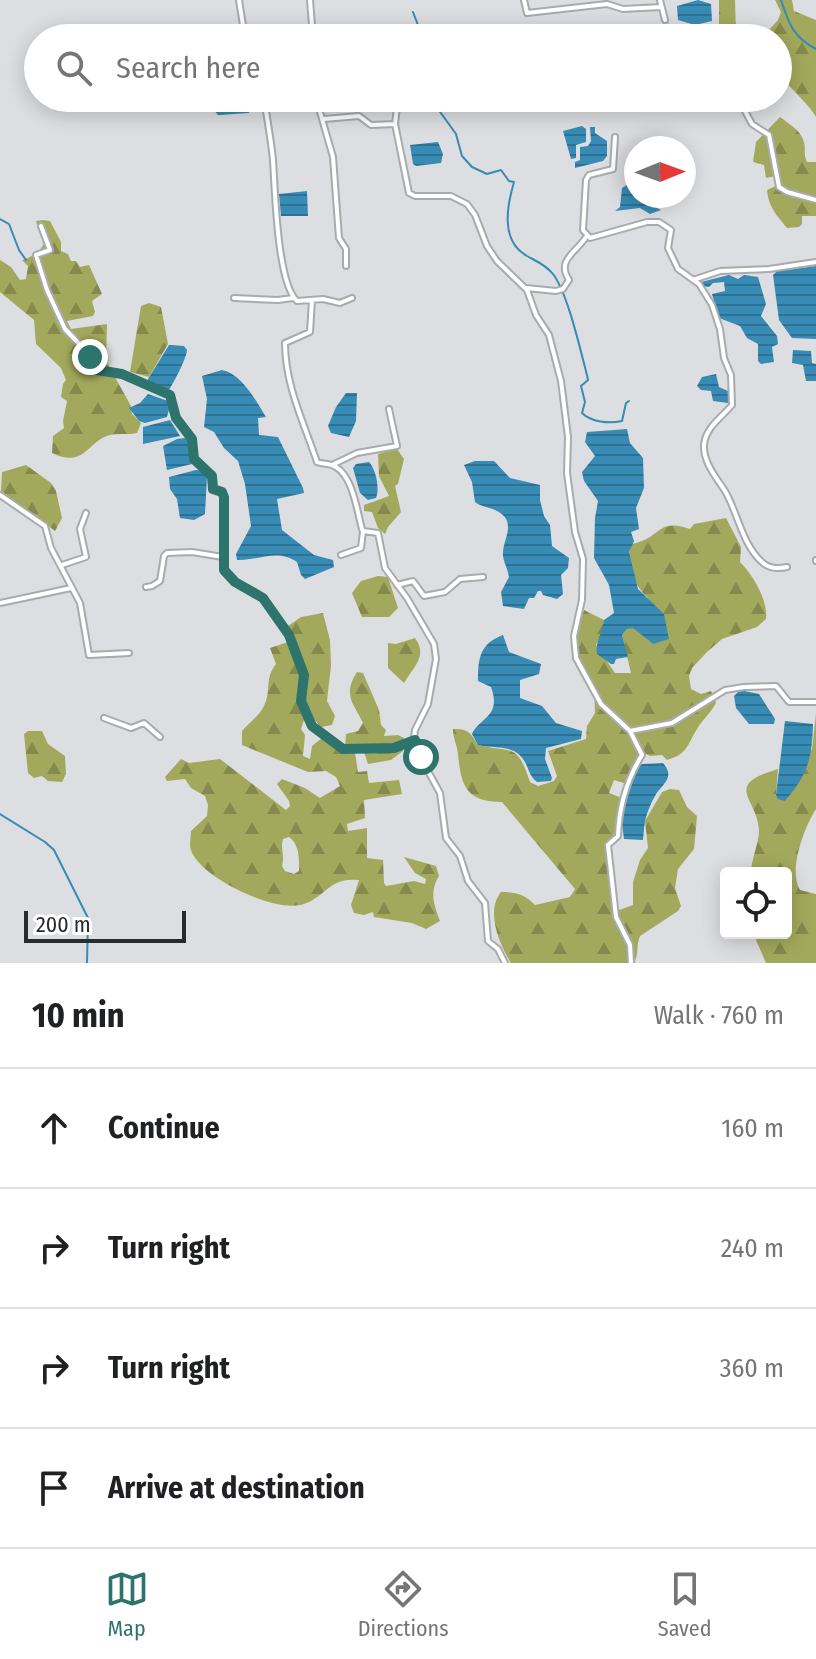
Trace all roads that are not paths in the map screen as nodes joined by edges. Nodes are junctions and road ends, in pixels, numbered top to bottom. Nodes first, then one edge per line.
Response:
1 (239, 0) edge
2 (310, 0) edge
3 (524, 0) edge
4 (660, 0) edge
5 (661, 7) junction
6 (665, 20) dead end
7 (243, 24) edge
8 (312, 24) edge
9 (266, 112) edge
10 (321, 112) edge
11 (396, 112) edge
12 (746, 112) edge
13 (323, 119) junction
14 (395, 124) junction
15 (615, 137) dead end
16 (816, 200) edge
17 (41, 226) dead end
18 (586, 236) junction
19 (816, 262) edge
20 (346, 266) dead end
21 (693, 280) junction
22 (526, 288) junction
23 (234, 298) dead end
24 (293, 298) junction
25 (352, 298) dead end
26 (312, 300) junction
27 (389, 409) dead end
28 (332, 465) junction
29 (0, 495) edge
30 (86, 513) dead end
31 (363, 531) junction
32 (341, 555) dead end
33 (224, 557) junction
34 (62, 565) junction
35 (787, 567) dead end
36 (483, 577) dead end
37 (397, 585) junction
38 (146, 587) dead end
39 (71, 588) junction
40 (0, 603) edge
41 (129, 653) dead end
42 (816, 702) edge
43 (104, 718) dead end
44 (630, 731) junction
45 (160, 737) dead end
46 (415, 740) junction
47 (505, 963) edge
48 (631, 963) edge

1 - 7 street
2 - 8 street
3 - 5 street
4 - 5 street
5 - 6 street
9 - 24 street
10 - 13 street
11 - 14 street
12 - 16 street
13 - 14 street
13 - 20 street
14 - 22 street
15 - 18 street
17 - 33 street
18 - 21 street
18 - 22 street
19 - 21 street
21 - 35 street
22 - 44 street
23 - 24 street
24 - 26 street
25 - 26 street
26 - 28 street
27 - 28 street
28 - 31 street
29 - 34 street
30 - 34 street
31 - 32 street
31 - 37 street
33 - 38 street
33 - 46 street
34 - 39 street
36 - 37 street
37 - 46 street
39 - 40 street
39 - 41 street
42 - 44 street
43 - 45 street
44 - 48 street
46 - 47 street

